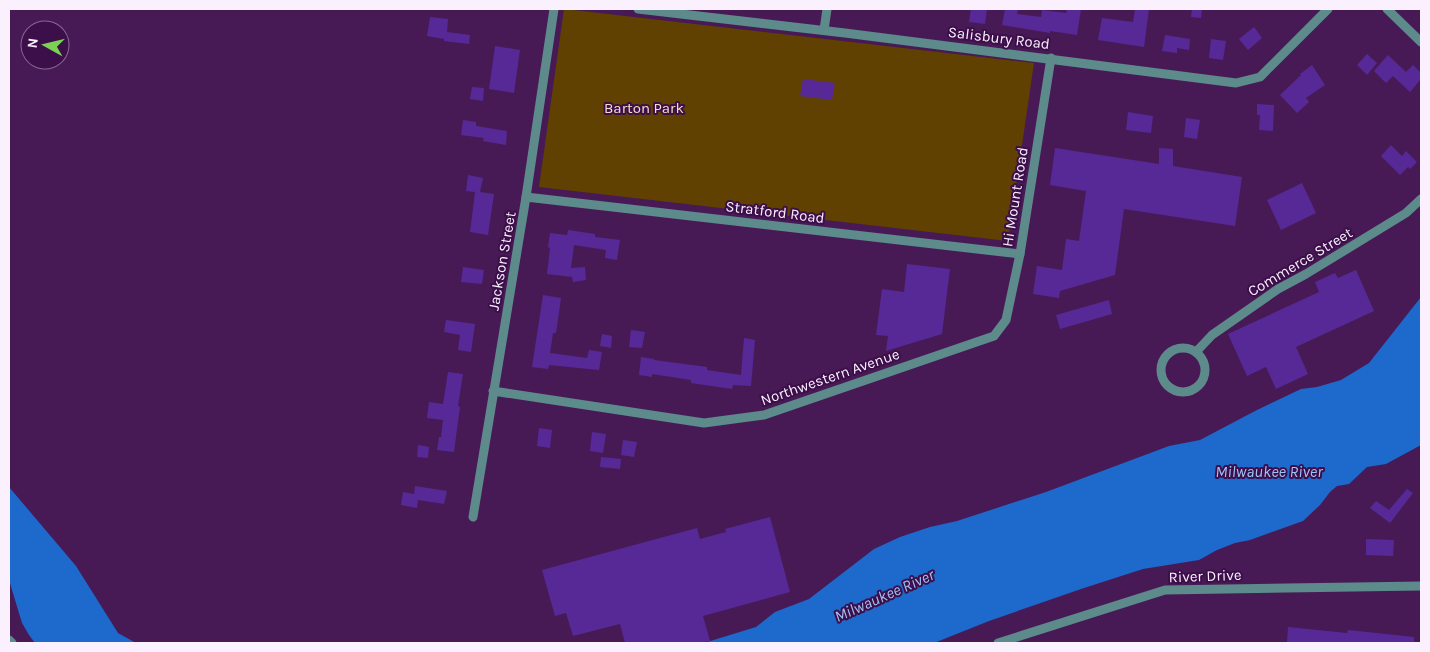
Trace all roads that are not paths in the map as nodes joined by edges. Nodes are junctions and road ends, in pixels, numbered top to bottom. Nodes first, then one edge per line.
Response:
1 (554, 9) edge
2 (638, 9) edge
3 (827, 9) edge
4 (1328, 9) edge
5 (1386, 9) edge
6 (824, 30) junction
7 (1421, 42) edge
8 (1051, 58) junction
9 (526, 198) junction
10 (1421, 199) edge
11 (1020, 254) junction
12 (994, 336) joint
13 (1196, 352) junction
14 (494, 391) junction
15 (473, 517) dead end
16 (1421, 586) edge
17 (9, 640) edge
18 (12, 643) edge
19 (998, 643) edge

1 - 9 street, Jackson Street
2 - 6 street, Salisbury Road
3 - 6 street
4 - 8 street, Salisbury Road
5 - 7 street
6 - 8 street, Salisbury Road
8 - 11 street, Hi Mount Road
9 - 11 street, Stratford Road
9 - 14 street, Jackson Street
10 - 13 street, Commerce Street
11 - 12 street, Hi Mount Road
12 - 14 street, Northwestern Avenue
13 - 13 street
14 - 15 street, Jackson Street
16 - 19 street, River Drive
17 - 18 street

